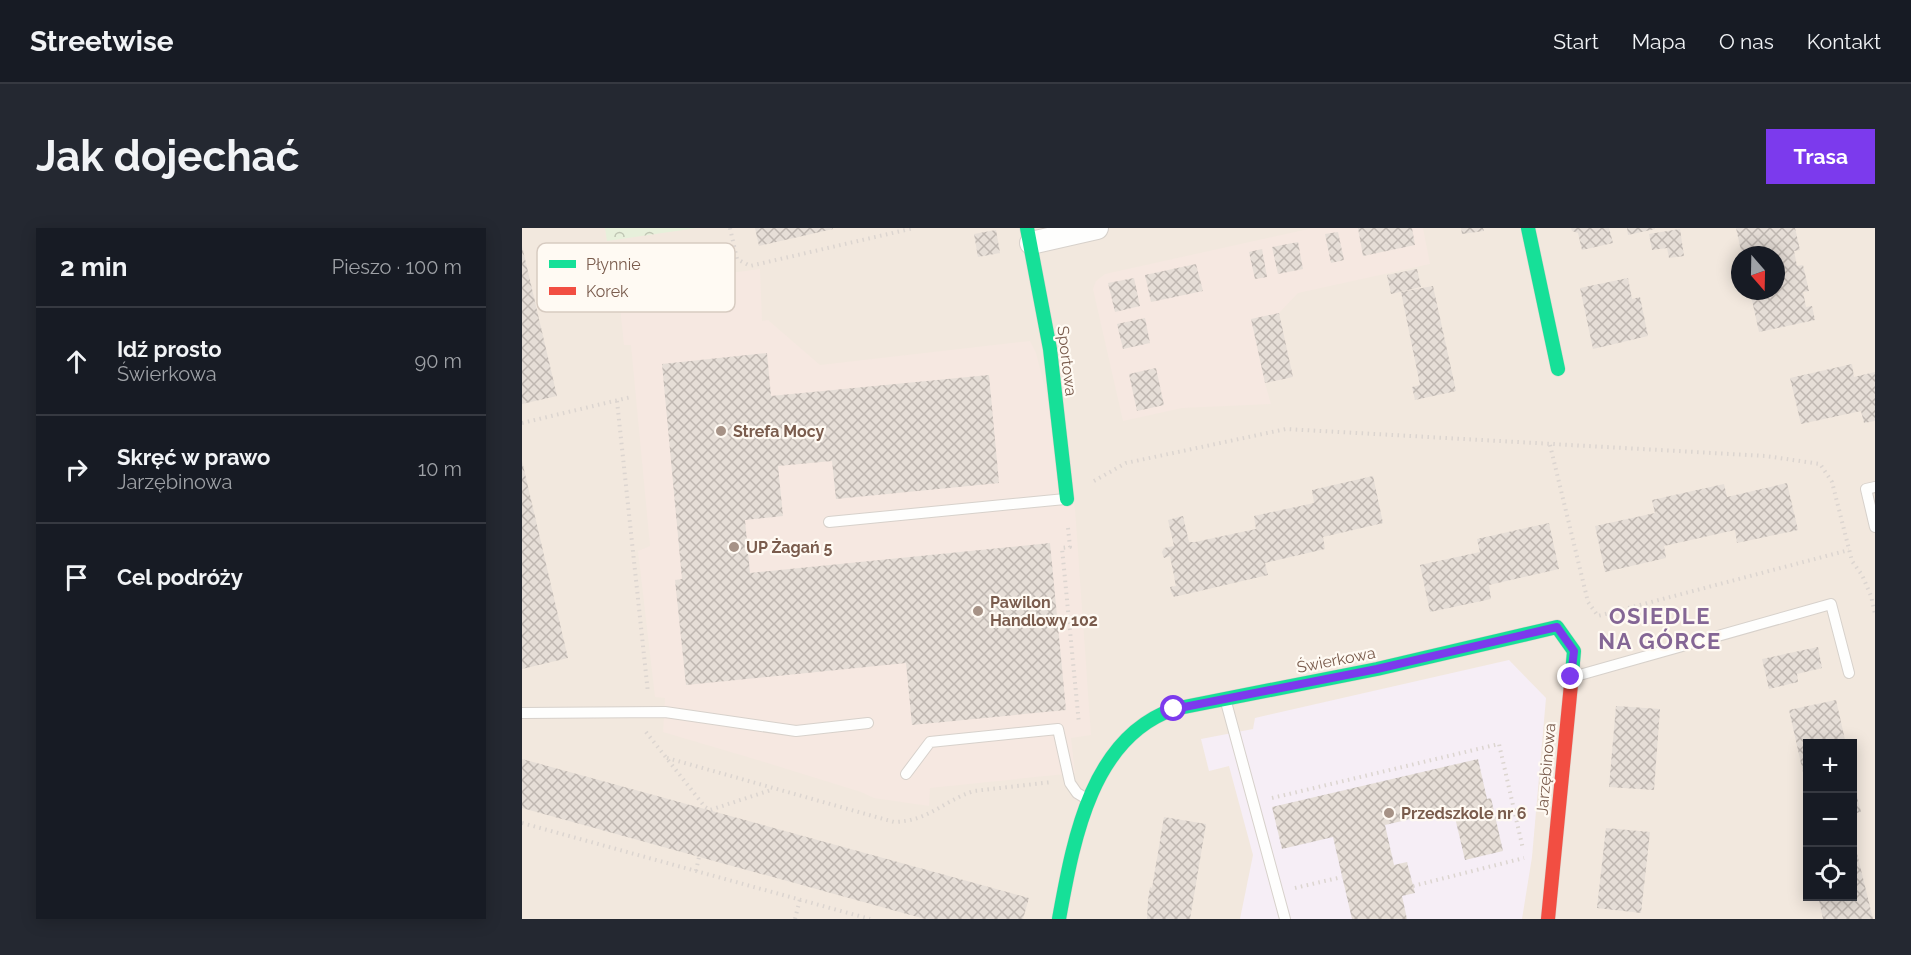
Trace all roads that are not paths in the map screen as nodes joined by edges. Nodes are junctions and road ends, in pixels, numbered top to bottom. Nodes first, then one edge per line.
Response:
1 (1097, 228) edge
2 (1528, 228) edge
3 (1029, 235) edge
4 (1558, 369) dead end
5 (1875, 487) edge
6 (1067, 499) joint
7 (829, 522) dead end
8 (1875, 526) edge
9 (1557, 627) joint
10 (1849, 673) dead end
11 (1571, 677) junction
12 (1225, 699) junction
13 (522, 713) edge
14 (868, 723) dead end
15 (906, 774) dead end
16 (1090, 801) junction
17 (1059, 919) edge
18 (1285, 919) edge
19 (1548, 919) edge

1 - 3 street
2 - 4 street
3 - 6 street, Sportowa
5 - 8 lane
6 - 7 lane
9 - 11 street, Jarzębinowa
9 - 12 street, Świerkowa
10 - 11 lane
11 - 19 street, Jarzębinowa
12 - 16 street, Świerkowa
12 - 18 lane
13 - 14 lane
15 - 16 lane
16 - 17 street, Świerkowa

